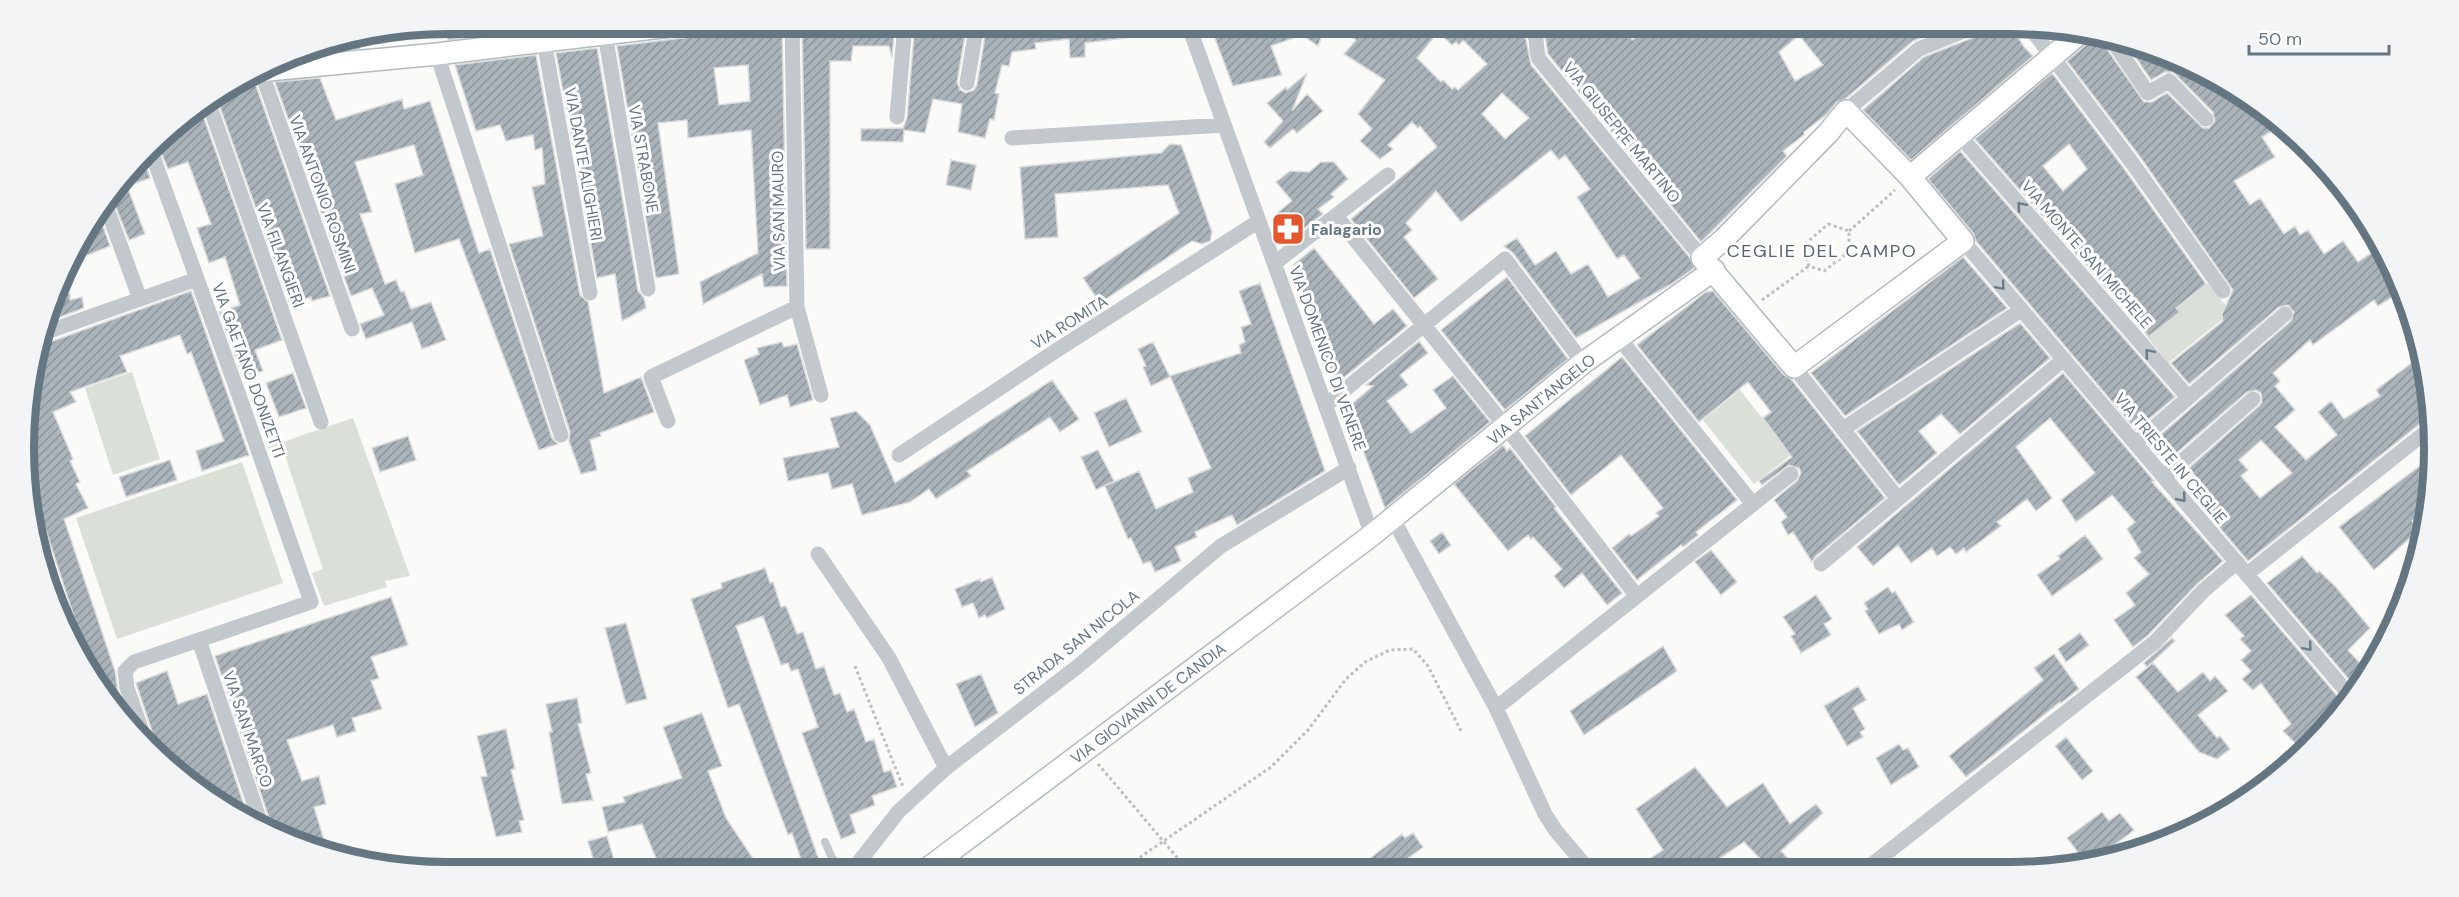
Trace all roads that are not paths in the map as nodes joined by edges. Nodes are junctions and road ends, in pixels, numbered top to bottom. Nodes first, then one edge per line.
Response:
1 (561, 34) edge
2 (605, 34) edge
3 (792, 34) edge
4 (904, 34) edge
5 (975, 34) edge
6 (1192, 34) edge
7 (1535, 34) edge
8 (1956, 34) edge
9 (2036, 35) edge
10 (2073, 39) edge
11 (544, 42) junction
12 (351, 46) edge
13 (2118, 49) edge
14 (438, 54) junction
15 (2052, 56) junction
16 (357, 63) junction
17 (283, 69) edge
18 (262, 79) edge
19 (967, 83) dead end
20 (211, 109) edge
21 (1846, 111) junction
22 (897, 117) dead end
23 (2206, 119) dead end
24 (1224, 125) junction
25 (1959, 135) junction
26 (1012, 138) dead end
27 (154, 158) edge
28 (1388, 175) dead end
29 (1910, 177) junction
30 (108, 212) edge
31 (1336, 216) junction
32 (1259, 221) junction
33 (1963, 241) junction
34 (1275, 263) junction
35 (1708, 264) junction
36 (197, 279) junction
37 (648, 289) dead end
38 (2223, 291) dead end
39 (590, 293) dead end
40 (140, 299) junction
41 (797, 307) junction
42 (2021, 310) junction
43 (2285, 314) dead end
44 (1425, 326) junction
45 (352, 329) dead end
46 (52, 330) edge
47 (1619, 338) junction
48 (2064, 359) junction
49 (1583, 363) junction
50 (1794, 364) junction
51 (821, 395) dead end
52 (2188, 397) junction
53 (2253, 399) dead end
54 (1326, 405) junction
55 (668, 421) dead end
56 (321, 422) dead end
57 (1506, 427) junction
58 (1843, 429) junction
59 (2424, 433) edge
60 (561, 435) dead end
61 (2136, 444) junction
62 (899, 455) dead end
63 (1349, 468) junction
64 (1791, 474) dead end
65 (2164, 477) junction
66 (1898, 499) junction
67 (1753, 504) junction
68 (1393, 519) junction
69 (1372, 535) junction
70 (818, 554) dead end
71 (1821, 564) dead end
72 (2242, 568) junction
73 (1636, 595) junction
74 (199, 640) junction
75 (2346, 691) edge
76 (1496, 708) junction
77 (138, 722) edge
78 (946, 768) junction
79 (258, 816) edge
80 (825, 842) dead end
81 (836, 862) edge
82 (856, 862) edge
83 (936, 862) edge
84 (1582, 862) edge
85 (1875, 862) edge

1 - 11 street
2 - 37 street, VIA STRABONE
3 - 41 street, VIA SAN MAURO
4 - 22 street
5 - 19 street
6 - 24 street, VIA DOMENICO DI VENERE
7 - 35 street, VIA GIUSEPPE MARTINO
8 - 21 street
9 - 15 street
10 - 15 street
11 - 14 street
11 - 39 street, VIA DANTE ALIGHIERI
12 - 16 street
13 - 23 street
14 - 16 street
14 - 60 street
15 - 25 street
15 - 38 street
16 - 17 street
18 - 45 street, VIA ANTONIO ROSMINI
20 - 56 street, VIA FILANGIERI
21 - 29 street
21 - 35 street, VIA SANT'ANGELO
24 - 26 street
24 - 32 street, VIA DOMENICO DI VENERE
25 - 29 street
52 -> 25 street, VIA MONTE SAN MICHELE
27 - 36 street, VIA GAETANO DONIZETTI
28 - 31 street
29 - 33 street
30 - 40 street
31 - 34 street
31 - 44 street
32 - 34 street, VIA DOMENICO DI VENERE
32 - 62 street, VIA ROMITA
33 -> 42 street, VIA TRIESTE IN CEGLIE
33 - 50 street
34 - 54 street, VIA DOMENICO DI VENERE
35 - 47 street, VIA SANT'ANGELO
35 - 50 street
36 - 40 street
36 - 74 street, VIA GAETANO DONIZETTI
40 - 46 street
41 - 51 street, VIA SAN MAURO
41 - 55 street
42 - 48 street, VIA TRIESTE IN CEGLIE
42 - 58 street
43 - 52 street
44 - 49 street
44 - 54 street
44 - 57 street
47 - 49 street, VIA SANT'ANGELO
47 - 67 street
48 - 61 street, VIA TRIESTE IN CEGLIE
48 - 66 street
49 - 57 street, VIA SANT'ANGELO
50 - 50 street
50 - 58 street
52 - 61 street
53 - 65 street
54 - 63 street, VIA DOMENICO DI VENERE
57 - 68 street, VIA SANT'ANGELO
57 - 73 street
58 - 66 street
59 - 72 street
61 - 65 street, VIA TRIESTE IN CEGLIE
63 - 69 street, VIA DOMENICO DI VENERE
63 - 78 street, STRADA SAN NICOLA
64 - 67 street
65 -> 72 street, VIA TRIESTE IN CEGLIE
66 - 71 street
67 - 73 street
68 - 69 street, VIA SANT'ANGELO
68 - 76 street
69 - 83 street, VIA GIOVANNI DE CANDIA
70 - 78 street
72 -> 75 street, VIA TRIESTE IN CEGLIE
72 - 85 street
73 - 76 street
74 - 77 street
74 - 79 street, VIA SAN MARCO
76 - 84 street
78 - 82 street, STRADA SAN NICOLA
80 - 81 lane

